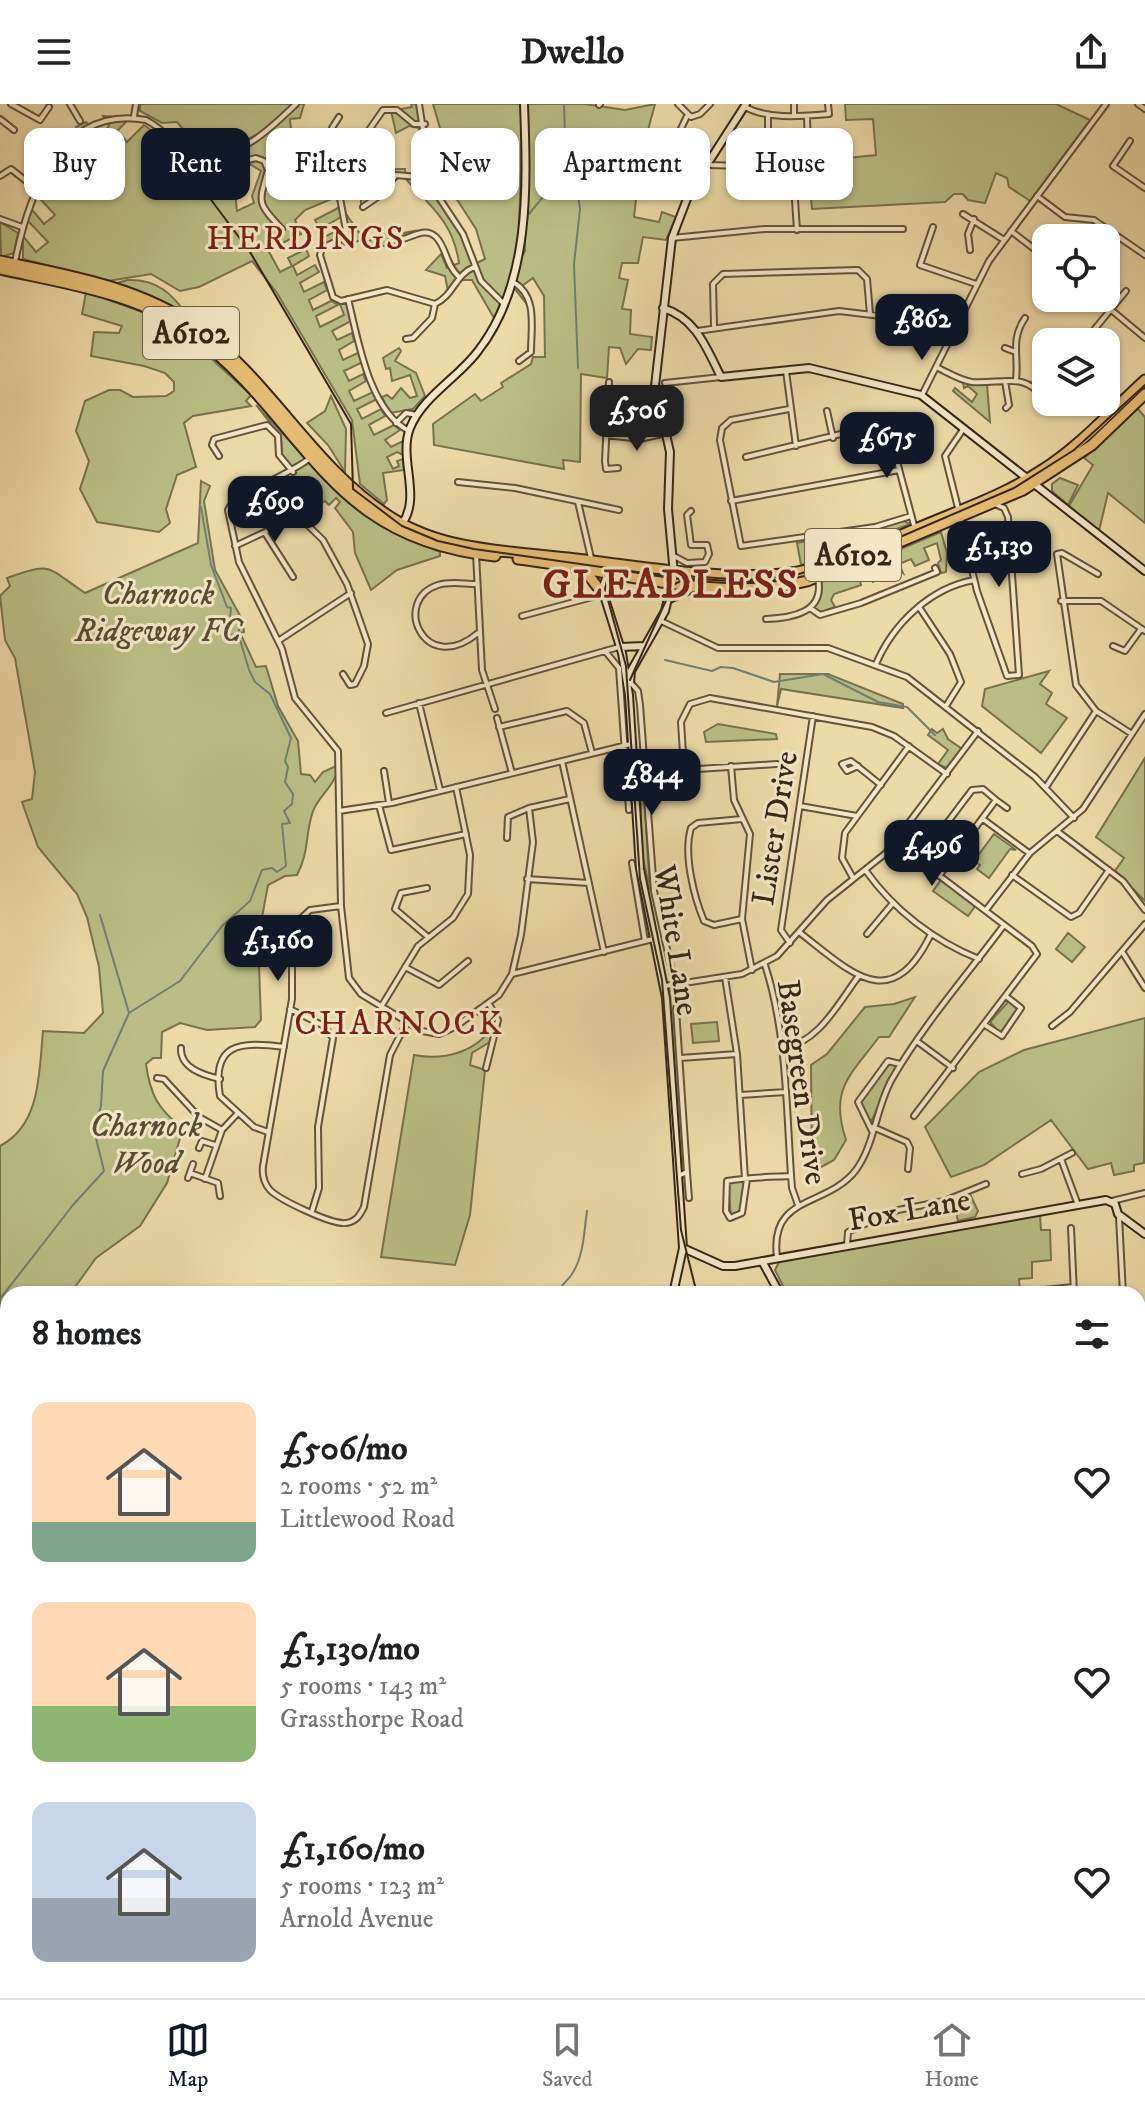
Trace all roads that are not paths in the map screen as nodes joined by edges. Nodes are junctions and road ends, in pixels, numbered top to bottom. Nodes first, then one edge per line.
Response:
1 (11, 104) edge
2 (70, 104) edge
3 (136, 104) edge
4 (296, 104) edge
5 (419, 104) edge
6 (524, 104) edge
7 (678, 104) edge
8 (710, 104) edge
9 (794, 104) edge
10 (828, 104) edge
11 (1106, 104) edge
12 (1138, 104) edge
13 (746, 105) edge
14 (49, 107) dead end
15 (1145, 109) edge
16 (106, 113) dead end
17 (768, 115) junction
18 (794, 115) junction
19 (134, 116) junction
20 (687, 116) junction
21 (807, 116) junction
22 (339, 117) dead end
23 (0, 119) edge
24 (425, 124) junction
25 (73, 126) dead end
26 (159, 128) edge
27 (332, 128) edge
28 (370, 128) edge
29 (425, 128) edge
30 (681, 128) edge
31 (768, 128) edge
32 (807, 128) edge
33 (14, 130) dead end
34 (250, 141) edge
35 (1130, 141) dead end
36 (710, 160) edge
37 (5, 161) dead end
38 (11, 169) junction
39 (0, 176) edge
40 (411, 176) edge
41 (266, 177) edge
42 (24, 179) edge
43 (1144, 186) edge
44 (1037, 196) junction
45 (31, 200) edge
46 (340, 200) edge
47 (442, 200) edge
48 (687, 200) edge
49 (795, 200) edge
50 (363, 207) dead end
51 (963, 214) dead end
52 (0, 219) edge
53 (974, 219) junction
54 (22, 227) junction
55 (933, 227) dead end
56 (282, 229) dead end
57 (903, 229) dead end
58 (797, 230) junction
59 (1011, 231) junction
60 (672, 238) junction
61 (392, 240) dead end
62 (1004, 240) junction
63 (1032, 247) edge
64 (970, 250) dead end
65 (1145, 255) edge
66 (0, 261) edge
67 (15, 264) junction
68 (474, 267) junction
69 (0, 269) edge
70 (459, 277) junction
71 (513, 282) junction
72 (976, 284) junction
73 (1126, 291) dead end
74 (1120, 298) edge
75 (348, 299) junction
76 (435, 304) junction
77 (504, 304) junction
78 (663, 308) junction
79 (1109, 312) edge
80 (1115, 312) edge
81 (870, 314) junction
82 (1025, 318) dead end
83 (714, 326) junction
84 (1095, 328) edge
85 (697, 331) junction
86 (1145, 338) edge
87 (406, 339) dead end
88 (948, 341) junction
89 (1005, 348) dead end
90 (1013, 351) junction
91 (519, 361) dead end
92 (935, 367) junction
93 (786, 369) junction
94 (721, 377) junction
95 (1004, 380) junction
96 (1016, 380) junction
97 (1145, 380) edge
98 (609, 382) dead end
99 (665, 383) dead end
100 (1032, 385) edge
101 (1145, 394) edge
102 (921, 395) junction
103 (1006, 408) dead end
104 (789, 409) junction
105 (827, 411) dead end
106 (417, 415) junction
107 (908, 422) dead end
108 (396, 423) junction
109 (887, 424) junction
110 (964, 428) junction
111 (409, 431) junction
112 (666, 433) junction
113 (606, 435) junction
114 (833, 438) junction
115 (796, 446) junction
116 (314, 455) junction
117 (219, 456) dead end
118 (746, 457) dead end
119 (618, 468) dead end
120 (899, 470) junction
121 (293, 472) junction
122 (1031, 481) junction
123 (458, 482) dead end
124 (271, 483) junction
125 (731, 501) junction
126 (578, 502) junction
127 (995, 504) junction
128 (619, 510) dead end
129 (691, 511) dead end
130 (295, 512) junction
131 (961, 514) junction
132 (911, 516) junction
133 (406, 526) junction
134 (915, 529) junction
135 (265, 533) junction
136 (235, 546) junction
137 (586, 548) junction
138 (476, 554) junction
139 (674, 556) junction
140 (713, 561) dead end
141 (705, 562) junction
142 (587, 563) junction
143 (622, 564) junction
144 (659, 568) junction
145 (935, 568) dead end
146 (674, 569) junction
147 (1145, 571) edge
148 (608, 573) junction
149 (1098, 574) dead end
150 (293, 577) dead end
151 (818, 578) junction
152 (974, 580) junction
153 (673, 582) junction
154 (476, 584) junction
155 (701, 585) junction
156 (351, 593) junction
157 (603, 594) junction
158 (670, 597) junction
159 (1061, 601) junction
160 (919, 607) junction
161 (810, 608) junction
162 (522, 616) dead end
163 (766, 619) dead end
164 (661, 621) junction
165 (1143, 630) edge
166 (478, 633) junction
167 (278, 641) junction
168 (646, 645) junction
169 (1113, 646) dead end
170 (620, 647) junction
171 (605, 651) junction
172 (876, 664) junction
173 (343, 674) dead end
174 (630, 681) junction
175 (488, 683) junction
176 (629, 695) junction
177 (419, 703) junction
178 (946, 706) junction
179 (495, 709) dead end
180 (1096, 711) junction
181 (386, 713) dead end
182 (1145, 714) edge
183 (813, 716) junction
184 (497, 718) dead end
185 (499, 727) junction
186 (978, 731) junction
187 (1132, 734) junction
188 (629, 745) junction
189 (909, 746) junction
190 (592, 754) junction
191 (562, 761) junction
192 (777, 764) dead end
193 (731, 766) junction
194 (858, 766) dead end
195 (684, 769) junction
196 (384, 771) dead end
197 (644, 772) junction
198 (512, 773) junction
199 (635, 773) junction
200 (947, 774) junction
201 (881, 785) junction
202 (456, 787) junction
203 (1046, 787) junction
204 (440, 791) junction
205 (570, 799) junction
206 (996, 800) junction
207 (389, 803) junction
208 (379, 805) junction
209 (800, 806) junction
210 (529, 808) junction
211 (1007, 808) dead end
212 (629, 810) dead end
213 (339, 811) junction
214 (857, 816) junction
215 (1074, 818) junction
216 (742, 819) junction
217 (983, 819) junction
218 (1057, 831) junction
219 (466, 834) junction
220 (507, 838) dead end
221 (895, 842) junction
222 (1030, 853) junction
223 (952, 859) junction
224 (632, 863) dead end
225 (865, 870) junction
226 (1109, 870) junction
227 (1012, 875) junction
228 (939, 876) junction
229 (853, 878) junction
230 (527, 879) junction
231 (589, 883) junction
232 (427, 888) dead end
233 (893, 903) junction
234 (341, 906) junction
235 (986, 910) junction
236 (1145, 910) edge
237 (742, 919) junction
238 (1145, 924) edge
239 (1004, 925) junction
240 (799, 932) junction
241 (867, 934) dead end
242 (931, 934) junction
243 (428, 937) junction
244 (655, 939) junction
245 (645, 941) junction
246 (790, 943) junction
247 (604, 952) junction
248 (1123, 953) junction
249 (979, 959) junction
250 (468, 961) dead end
251 (765, 965) junction
252 (404, 967) junction
253 (753, 971) junction
254 (512, 974) junction
255 (725, 977) junction
256 (858, 977) junction
257 (677, 984) junction
258 (664, 986) junction
259 (1145, 988) edge
260 (1007, 997) junction
261 (489, 1004) junction
262 (381, 1007) junction
263 (290, 1009) junction
264 (407, 1022) junction
265 (985, 1025) junction
266 (1052, 1026) dead end
267 (918, 1042) junction
268 (284, 1047) junction
269 (181, 1048) dead end
270 (782, 1049) junction
271 (737, 1054) junction
272 (680, 1058) junction
273 (902, 1065) junction
274 (486, 1068) dead end
275 (953, 1068) junction
276 (157, 1078) dead end
277 (220, 1079) junction
278 (786, 1092) junction
279 (740, 1095) junction
280 (914, 1100) dead end
281 (920, 1104) junction
282 (238, 1113) junction
283 (914, 1116) dead end
284 (873, 1129) junction
285 (222, 1130) junction
286 (268, 1132) junction
287 (215, 1146) junction
288 (199, 1148) dead end
289 (1072, 1153) dead end
290 (1061, 1159) junction
291 (193, 1164) dead end
292 (908, 1169) dead end
293 (687, 1172) junction
294 (1022, 1174) dead end
295 (678, 1176) junction
296 (791, 1176) junction
297 (205, 1179) junction
298 (746, 1179) junction
299 (986, 1184) dead end
300 (1145, 1193) edge
301 (220, 1196) dead end
302 (689, 1198) dead end
303 (1112, 1201) junction
304 (798, 1205) junction
305 (1078, 1205) junction
306 (312, 1212) junction
307 (1118, 1214) junction
308 (1071, 1228) dead end
309 (1145, 1234) edge
310 (847, 1245) junction
311 (683, 1248) junction
312 (777, 1257) junction
313 (762, 1261) junction
314 (675, 1286) edge
315 (776, 1286) edge
316 (1074, 1286) edge
317 (1122, 1286) edge

1 - 14 street
2 - 25 street
3 - 19 street
4 - 34 street
5 - 24 street
6 - 71 main road
7 - 20 street
8 - 20 street
9 - 18 street
10 - 21 street
11 - 44 street
12 - 15 street
13 - 17 street
13 - 36 main road
16 - 19 street
17 - 18 street
17 - 31 street
18 - 21 street
19 - 26 street
20 - 30 street
21 - 32 street
22 - 27 street
23 - 33 street
24 - 28 street
24 - 29 street
35 - 43 street
37 - 38 street
38 - 39 street
38 - 42 street
40 - 50 street
41 - 56 street
44 - 59 street
44 - 65 street
45 - 54 street
46 - 75 street
47 - 68 street
48 - 60 main road
49 - 58 street
51 - 53 street
52 - 54 street
53 - 62 street
53 - 64 street
54 - 67 street
55 - 72 street
57 - 58 street
58 - 60 street
59 - 62 street
59 - 63 street
60 - 78 main road
61 - 70 street
62 - 72 street
66 - 67 highway, A6102
67 - 116 highway, A6102
68 - 70 street
68 - 77 street
69 - 116 highway, A6102
70 - 76 street
71 - 77 main road
71 - 91 street
72 - 88 street
73 - 74 street
75 - 76 street
75 - 108 street
76 - 87 street
77 - 106 main road
78 - 85 main road
78 - 112 main road
79 - 84 street
80 - 86 street
81 - 83 street
81 - 83 street
81 - 88 street
82 - 90 street
83 - 85 street
85 - 94 main road
88 - 92 street
89 - 90 street
90 - 96 street
92 - 95 street
92 - 102 street
93 - 94 main road
93 - 102 main road
93 - 104 street
94 - 99 street
95 - 96 street
95 - 103 street
96 - 100 street
97 - 122 highway, A6102
98 - 113 street
101 - 122 highway, A6102
102 - 110 main road
104 - 115 street
104 - 125 street
105 - 114 street
106 - 108 street
106 - 111 main road
107 - 109 street
108 - 111 street
109 - 114 street
109 - 120 street
110 - 122 main road
110 - 131 street
111 - 133 main road
112 - 113 street
112 - 139 main road
113 - 119 street
114 - 115 street
115 - 118 street
116 - 121 street
116 - 133 highway, A6102
117 - 121 street
120 - 125 street
120 - 132 street
121 - 124 street
122 - 127 highway, A6102
122 - 131 highway, A6102
122 - 147 main road
123 - 126 street
124 - 130 street
124 - 136 street
125 - 132 street
126 - 128 street
126 - 137 street
127 - 131 highway, A6102
127 - 152 street
129 - 141 street
130 - 135 street
130 - 156 street
131 - 134 highway, A6102
131 - 151 highway, A6102
131 - 152 street
132 - 134 street
133 - 138 highway, A6102
133 - 142 highway, A6102
134 - 146 highway, A6102
135 - 136 street
135 - 150 street
136 - 167 street
137 - 142 street
137 - 142 street
138 - 142 highway, A6102
138 - 154 street
139 - 141 street
139 - 144 main road
139 - 146 main road
140 - 141 street
142 - 143 highway, A6102
142 - 148 highway, A6102
142 - 157 highway
143 - 144 highway, A6102
143 - 148 highway
144 - 146 highway, A6102
144 - 153 highway
145 - 161 street
146 - 153 main road
148 - 153 highway, A6102
148 - 157 main road
149 - 159 street
151 - 155 highway, A6102
151 - 161 street
152 - 160 street
153 - 155 highway, A6102
153 - 158 main road
154 - 166 street
154 - 166 street
155 - 158 highway
156 - 167 street
156 - 173 street
157 - 162 street
157 - 170 main road, White Lane
158 - 164 main road
159 - 165 street
159 - 180 street
160 - 172 street
160 - 178 street
161 - 163 street
164 - 168 main road
164 - 172 street
165 - 169 street
166 - 175 street
167 - 213 street
168 - 170 main road
168 - 174 main road
170 - 171 street
170 - 176 main road, White Lane
171 - 175 street
171 - 188 street, White Lane
172 - 178 street
174 - 176 main road
174 - 197 street, White Lane
175 - 177 street
175 - 179 street
176 - 188 main road, White Lane
177 - 181 street
177 - 204 street
178 - 186 street
180 - 187 street
180 - 203 street
182 - 187 street
183 - 189 street
183 - 195 street
183 - 209 street, Lister Drive
184 - 185 street
185 - 190 street
185 - 198 street
186 - 200 street
186 - 203 street
187 - 215 street
188 - 190 street
188 - 199 main road, White Lane
188 - 212 street, White Lane
189 - 200 street
189 - 201 street
190 - 191 street
191 - 198 street
191 - 205 street
192 - 193 street
193 - 195 street
193 - 216 street
194 - 201 street
195 - 197 street
196 - 207 street
197 - 199 street
197 - 257 street, White Lane
198 - 202 street
199 - 244 main road, White Lane
200 - 221 street
201 - 214 street
202 - 204 street
202 - 219 street
203 - 215 street
204 - 207 street
205 - 210 street
205 - 231 street
206 - 211 street
206 - 217 street
206 - 223 street
207 - 208 street
208 - 213 street
208 - 219 street
209 - 214 street
209 - 246 street, Lister Drive
210 - 220 street
210 - 230 street
213 - 234 street
214 - 229 street
215 - 218 street
216 - 237 street
216 - 237 street
217 - 222 street
217 - 223 street
218 - 222 street
218 - 226 street
219 - 243 street
221 - 225 street
221 - 228 street
222 - 227 street
223 - 228 street
224 - 245 street, White Lane
225 - 229 street
225 - 233 street
226 - 227 street
226 - 236 street
227 - 235 street
228 - 235 street
229 - 240 street
230 - 231 street
230 - 254 street
231 - 247 street
232 - 243 street
233 - 241 street
233 - 242 street
234 - 262 street
234 - 263 street
235 - 239 street
237 - 253 street
238 - 248 street
239 - 249 street
239 - 260 street
240 - 246 street
240 - 256 street
242 - 249 street
242 - 256 street
243 - 252 street
244 - 245 street
244 - 258 main road, White Lane
245 - 247 street
246 - 251 street
247 - 254 street
248 - 259 street
248 - 266 street
249 - 267 street
250 - 252 street
251 - 253 street
251 - 270 street, Basegreen Drive
252 - 262 street
253 - 255 street
254 - 261 street
255 - 257 street
255 - 271 street
256 - 270 street
257 - 258 street
257 - 272 street, White Lane
258 - 295 main road, White Lane
260 - 265 street
260 - 265 street
261 - 264 street
261 - 274 street
262 - 264 street
263 - 268 street
263 - 306 street
264 - 306 street
265 - 275 street
267 - 273 street
267 - 275 street
268 - 277 street
268 - 286 street
269 - 277 street
270 - 278 street, Basegreen Drive
271 - 272 street
271 - 279 street
272 - 293 street, White Lane
273 - 284 street
273 - 284 street
275 - 281 street
276 - 285 street
277 - 282 street
278 - 279 street
278 - 296 street, Basegreen Drive
279 - 298 street
280 - 281 street
281 - 283 street
282 - 285 street
282 - 286 street
284 - 292 street
284 - 304 street
285 - 287 street
286 - 306 street
287 - 288 street
287 - 297 street
289 - 290 street
290 - 294 street
290 - 305 street
291 - 297 street
293 - 295 street
293 - 302 street, White Lane
295 - 311 main road, White Lane
296 - 298 street
296 - 304 street, Basegreen Drive
297 - 301 street
298 - 298 street
299 - 310 street
300 - 303 street, Fox Lane
303 - 305 main road, Fox Lane
303 - 307 main road
304 - 312 street
305 - 310 main road, Fox Lane
307 - 309 main road
307 - 317 street
308 - 316 street
310 - 312 main road, Fox Lane
311 - 313 main road, Fox Lane
311 - 314 main road, White Lane
312 - 313 main road, Fox Lane
313 - 315 main road

